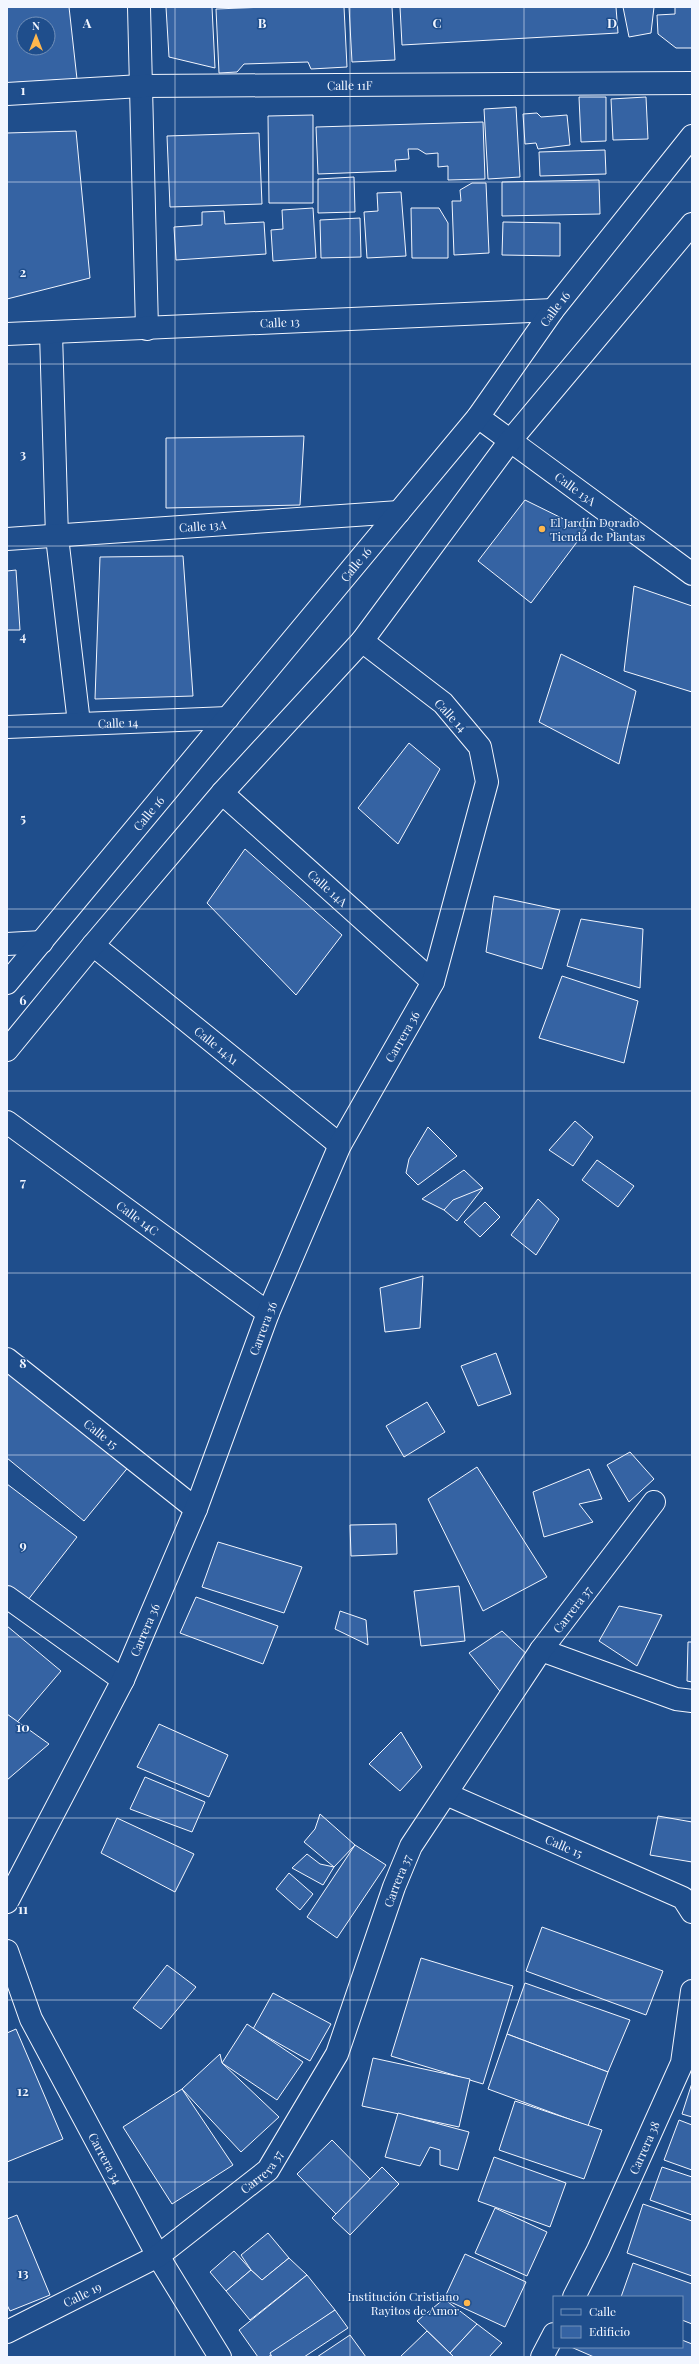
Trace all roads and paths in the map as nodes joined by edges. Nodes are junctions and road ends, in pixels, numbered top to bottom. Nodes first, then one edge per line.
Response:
1 (139, 7) edge
2 (692, 83) edge
3 (142, 86) junction
4 (7, 94) edge
5 (692, 136) edge
6 (692, 224) edge
7 (553, 310) junction
8 (147, 330) junction
9 (51, 333) junction
10 (7, 334) edge
11 (478, 417) junction
12 (510, 441) junction
13 (399, 512) junction
14 (57, 537) junction
15 (7, 539) edge
16 (692, 574) edge
17 (362, 641) junction
18 (228, 718) junction
19 (79, 723) junction
20 (7, 727) edge
21 (480, 748) joint
22 (222, 793) junction
23 (42, 942) junction
24 (7, 944) edge
25 (93, 945) junction
26 (433, 982) junction
27 (7, 983) edge
28 (7, 1050) edge
29 (7, 1122) edge
30 (340, 1145) junction
31 (268, 1313) junction
32 (7, 1359) edge
33 (654, 1502) dead end
34 (196, 1508) junction
35 (7, 1597) edge
36 (541, 1650) junction
37 (123, 1680) junction
38 (692, 1701) edge
39 (446, 1794) junction
40 (7, 1902) edge
41 (687, 1905) edge
42 (7, 1951) edge
43 (692, 1991) edge
44 (158, 2256) junction
45 (575, 2296) edge
46 (7, 2332) edge
47 (553, 2336) edge
48 (220, 2357) edge
49 (542, 2357) edge

1 - 3 street
2 - 3 street, Calle 11F
3 - 4 street, Calle 11F
3 - 8 street
5 - 7 street, Calle 16
6 - 12 street
7 - 8 street, Calle 13
7 - 11 street, Calle 16
8 - 9 street, Calle 13
9 - 10 street, Calle 13
9 - 14 street
11 - 12 street, Calle 13A
11 - 13 street, Calle 16
12 - 16 street, Calle 13A
12 - 17 street
13 - 14 street, Calle 13A
13 - 18 street, Calle 16
14 - 15 street, Calle 13A
14 - 19 street
17 - 21 street, Calle 14
17 - 22 street
18 - 19 street, Calle 14
18 - 23 street, Calle 16
19 - 20 street, Calle 14
21 - 26 street, Carrera 36
22 - 25 street
22 - 26 street, Calle 14A
23 - 24 street
23 - 27 street, Calle 16
25 - 28 street
25 - 30 street, Calle 14A1
26 - 30 street, Carrera 36
29 - 31 street, Calle 14C
30 - 31 street, Carrera 36
31 - 34 street, Carrera 36
32 - 34 street, Calle 15
33 - 36 street, Carrera 37
34 - 37 street, Carrera 36
35 - 37 street
36 - 38 street
36 - 39 street, Carrera 37
37 - 40 street, Carrera 36
39 - 41 street, Calle 15
39 - 44 street, Carrera 37
42 - 44 street, Carrera 34
43 - 45 street, Carrera 38
44 - 46 street, Calle 19
44 - 48 street, Carrera 34
47 - 49 street

